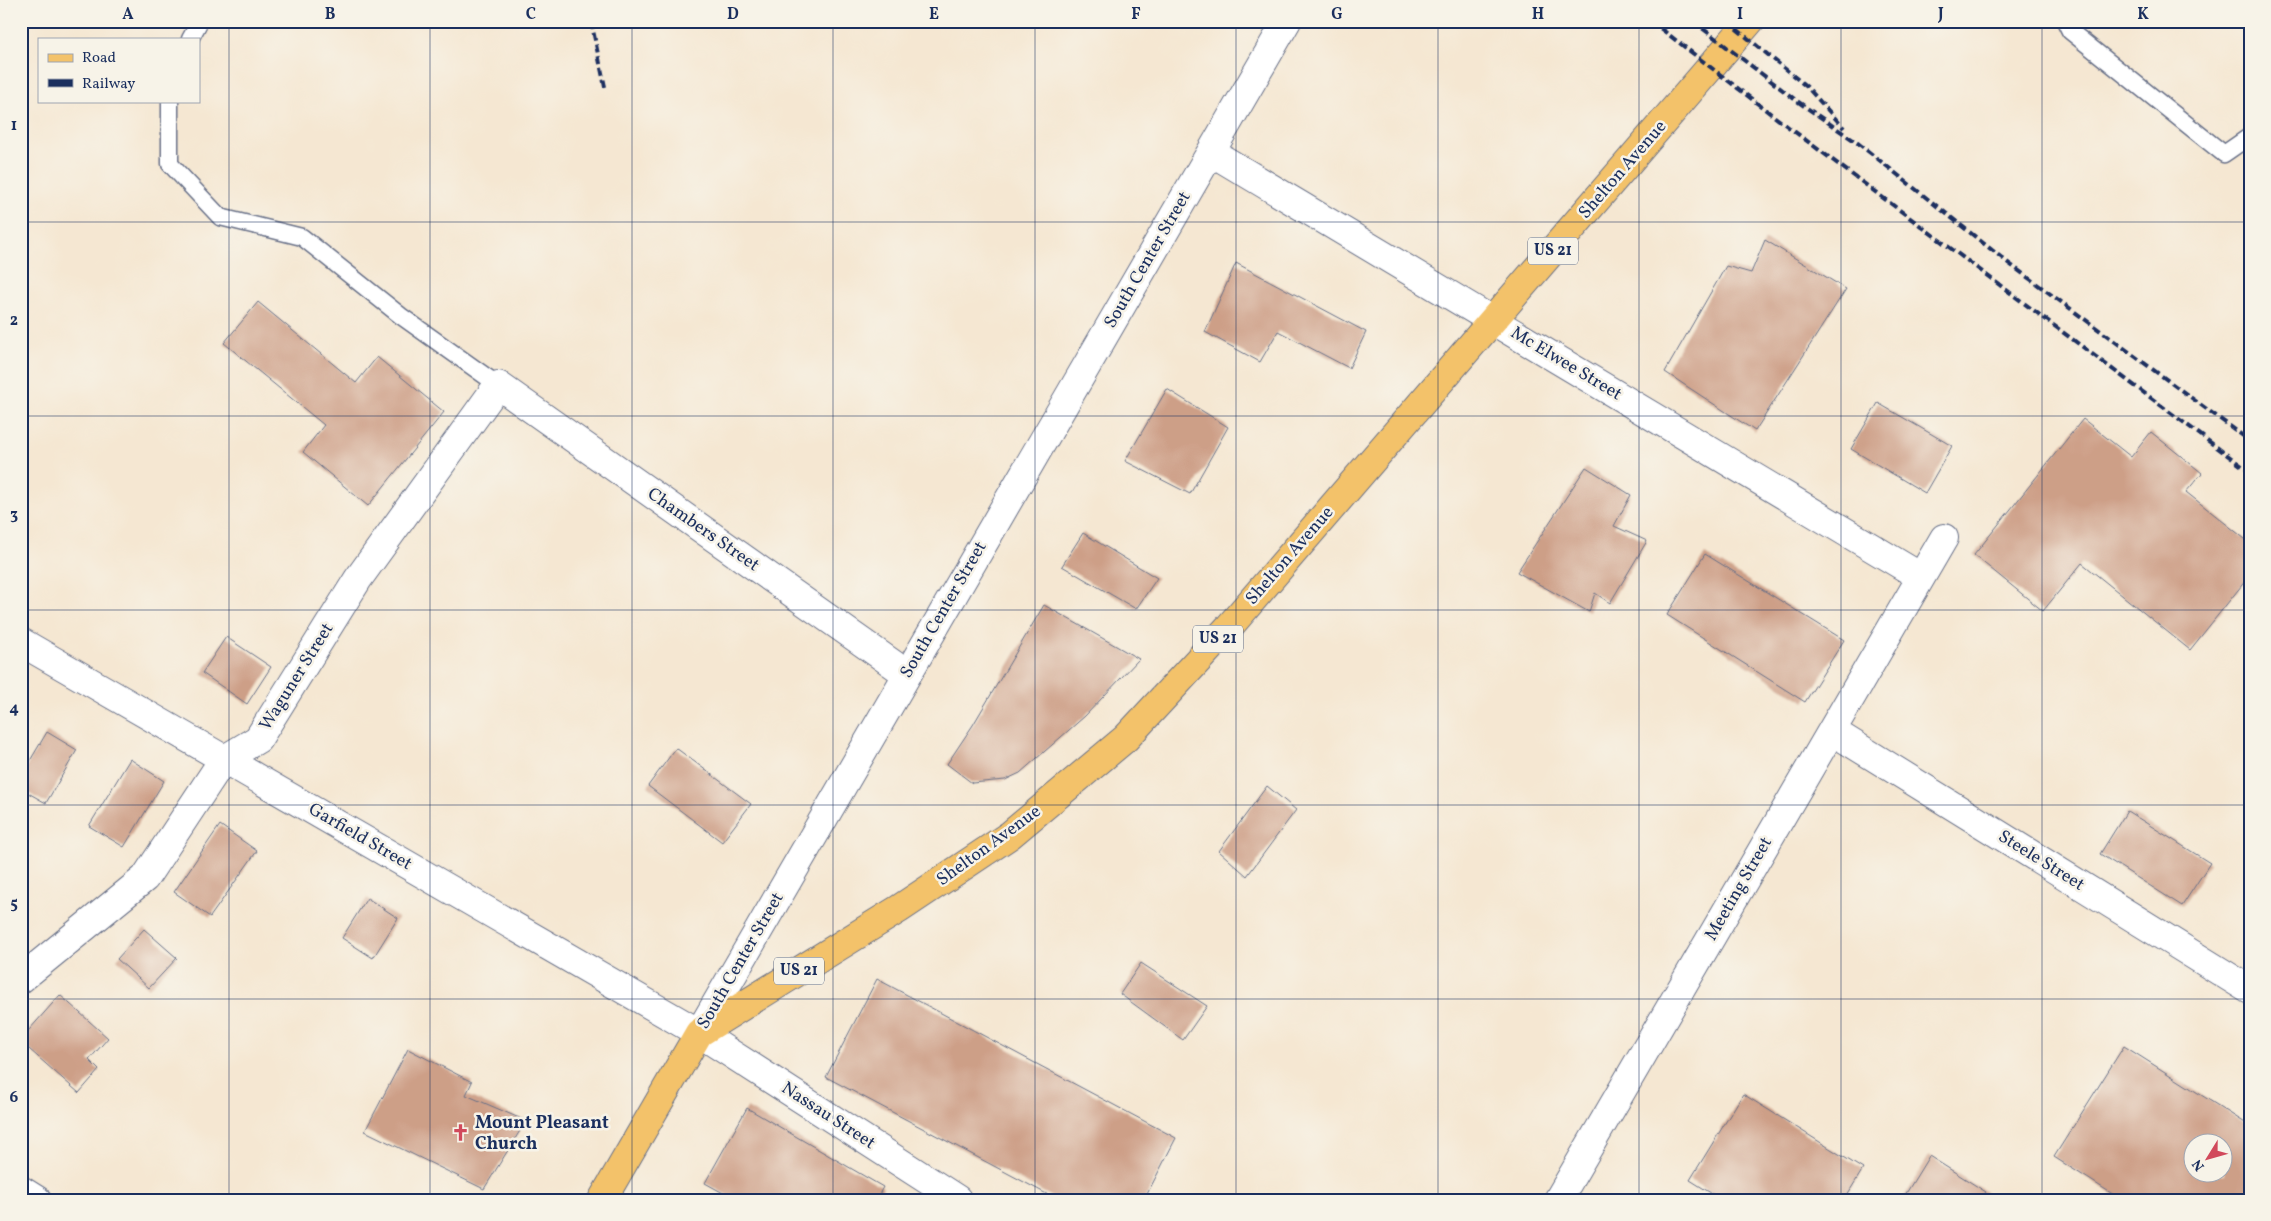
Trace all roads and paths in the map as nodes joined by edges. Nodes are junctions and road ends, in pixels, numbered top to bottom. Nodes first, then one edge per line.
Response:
1 (200, 21) edge
2 (1286, 21) edge
3 (1750, 21) edge
4 (2065, 21) edge
5 (191, 38) edge
6 (170, 102) edge
7 (2250, 136) edge
8 (1210, 152) junction
9 (1493, 321) junction
10 (498, 385) junction
11 (1944, 538) dead end
12 (1921, 577) junction
13 (21, 642) edge
14 (907, 674) junction
15 (1832, 731) junction
16 (223, 760) junction
17 (21, 979) edge
18 (2250, 990) edge
19 (699, 1033) junction
20 (21, 1190) edge
21 (957, 1199) edge
22 (37, 1200) edge
23 (602, 1200) edge
24 (1558, 1200) edge

1 - 5 lane
2 - 8 street, South Center Street
3 - 9 main road, Shelton Avenue / US 21
4 - 7 lane
6 - 10 lane
8 - 9 street, Mc Elwee Street
8 - 14 street, South Center Street
9 - 12 street, Mc Elwee Street
9 - 19 main road, Shelton Avenue / US 21
10 - 14 street, Chambers Street
10 - 16 street, Waguner Street
11 - 12 street, Meeting Street
12 - 15 street, Meeting Street
13 - 16 street, Garfield Street
14 - 19 street, South Center Street
15 - 18 street, Steele Street
15 - 24 street, Meeting Street
16 - 17 street, Waguner Street
16 - 19 street, Garfield Street
19 - 21 street, Nassau Street
19 - 23 main road, South Center Street / US 21
20 - 22 street

